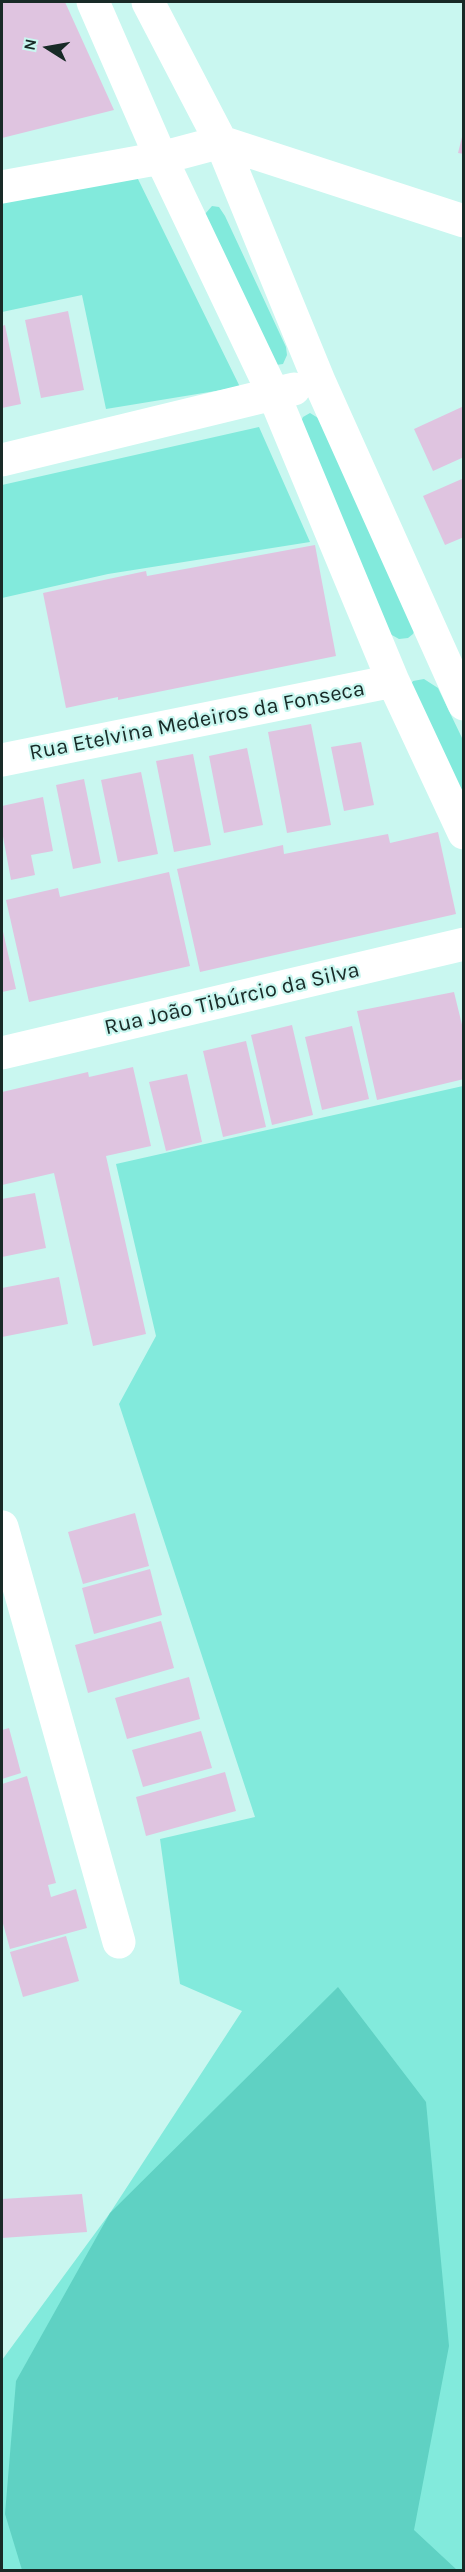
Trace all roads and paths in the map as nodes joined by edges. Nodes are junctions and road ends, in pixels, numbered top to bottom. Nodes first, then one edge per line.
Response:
1 (93, 2) edge
2 (148, 2) edge
3 (221, 142) junction
4 (160, 158) junction
5 (2, 188) edge
6 (464, 221) edge
7 (319, 381) junction
8 (274, 395) junction
9 (2, 460) edge
10 (393, 681) junction
11 (464, 704) edge
12 (2, 760) edge
13 (464, 833) edge
14 (464, 944) edge
15 (2, 1053) edge
16 (2, 1527) edge
17 (119, 1942) dead end

1 - 4 street
2 - 3 street
3 - 4 street
3 - 6 street
3 - 7 street
4 - 5 street
4 - 8 street
7 - 8 street
7 - 11 street
8 - 9 street
8 - 10 street
10 - 12 street, Rua Etelvina Medeiros da Fonseca
10 - 13 street
14 - 15 street, Rua João Tibúrcio da Silva
16 - 17 street

